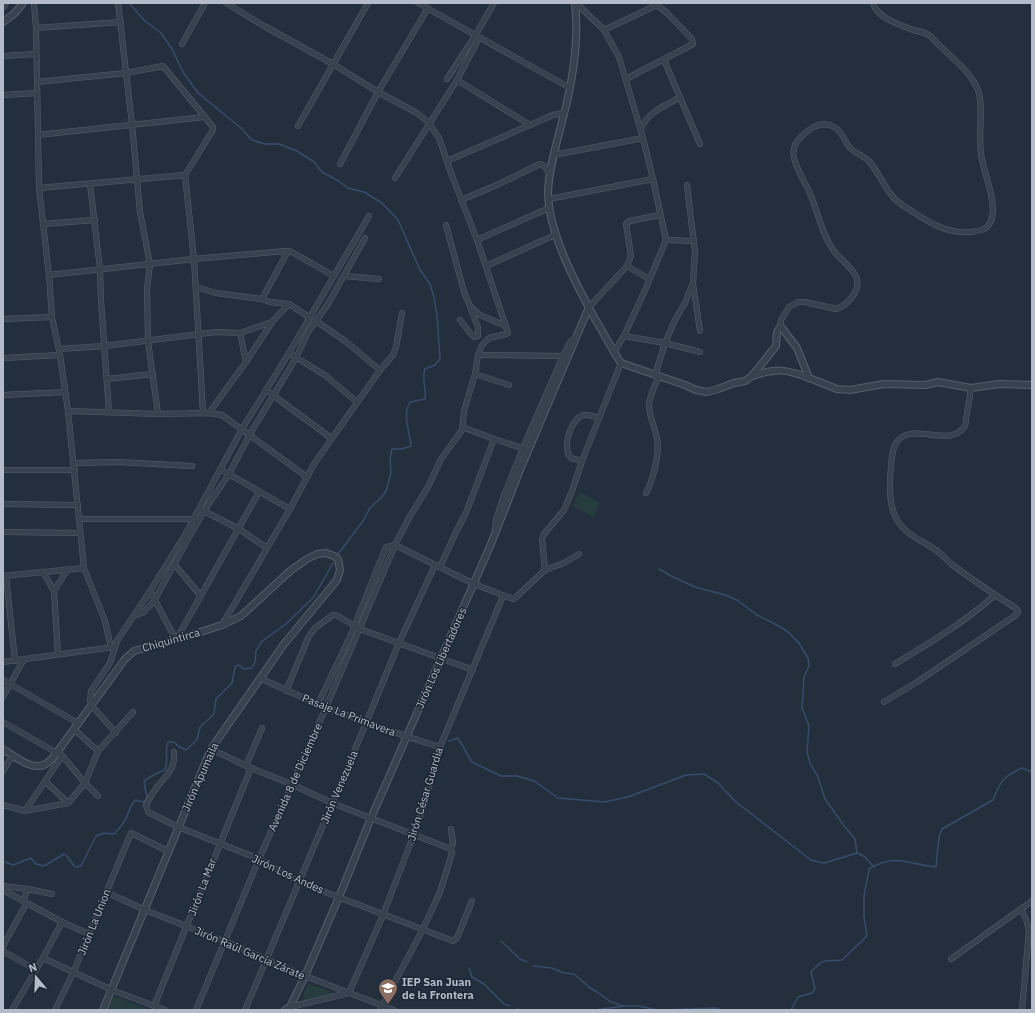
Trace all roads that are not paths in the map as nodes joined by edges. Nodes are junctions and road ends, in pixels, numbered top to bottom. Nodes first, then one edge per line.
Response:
1 (6, 3) edge
2 (22, 3) edge
3 (34, 3) edge
4 (118, 3) edge
5 (206, 3) edge
6 (226, 3) edge
7 (368, 3) edge
8 (418, 3) edge
9 (494, 3) edge
10 (576, 3) edge
11 (873, 3) edge
12 (656, 4) edge
13 (3, 8) edge
14 (428, 8) junction
15 (3, 22) edge
16 (121, 22) junction
17 (36, 28) junction
18 (604, 30) junction
19 (477, 37) junction
20 (182, 44) dead end
21 (36, 54) junction
22 (3, 56) edge
23 (664, 60) junction
24 (333, 64) junction
25 (126, 73) junction
26 (447, 79) dead end
27 (626, 79) junction
28 (457, 80) junction
29 (37, 82) junction
30 (570, 88) junction
31 (378, 92) junction
32 (37, 93) junction
33 (3, 94) edge
34 (680, 97) junction
35 (564, 113) junction
36 (204, 117) junction
37 (429, 123) junction
38 (132, 124) junction
39 (530, 125) junction
40 (298, 126) dead end
41 (641, 129) junction
42 (38, 135) junction
43 (643, 138) junction
44 (700, 144) dead end
45 (554, 155) junction
46 (447, 161) junction
47 (340, 164) dead end
48 (550, 174) junction
49 (185, 175) junction
50 (395, 178) dead end
51 (137, 179) junction
52 (654, 179) junction
53 (90, 184) junction
54 (687, 185) dead end
55 (39, 188) junction
56 (549, 199) junction
57 (461, 200) junction
58 (549, 208) junction
59 (660, 215) junction
60 (369, 216) dead end
61 (94, 220) junction
62 (43, 224) junction
63 (446, 225) dead end
64 (556, 234) junction
65 (365, 238) dead end
66 (477, 240) junction
67 (666, 240) junction
68 (694, 241) junction
69 (288, 251) junction
70 (194, 259) junction
71 (150, 264) junction
72 (486, 266) junction
73 (627, 266) junction
74 (100, 269) junction
75 (49, 275) junction
76 (334, 276) junction
77 (344, 276) junction
78 (379, 279) dead end
79 (650, 279) junction
80 (693, 283) junction
81 (196, 287) junction
82 (262, 299) junction
83 (289, 304) junction
84 (470, 306) junction
85 (589, 307) junction
86 (402, 313) dead end
87 (52, 317) junction
88 (309, 318) junction
89 (3, 320) edge
90 (460, 320) dead end
91 (272, 322) junction
92 (316, 322) junction
93 (305, 325) junction
94 (506, 326) junction
95 (780, 327) junction
96 (700, 331) dead end
97 (240, 333) junction
98 (198, 334) junction
99 (624, 336) junction
100 (148, 341) junction
101 (666, 343) junction
102 (104, 346) junction
103 (60, 352) junction
104 (614, 352) junction
105 (700, 352) dead end
106 (289, 354) junction
107 (478, 355) junction
108 (566, 356) junction
109 (3, 358) edge
110 (296, 358) junction
111 (246, 362) junction
112 (621, 363) junction
113 (380, 370) junction
114 (153, 374) junction
115 (475, 374) junction
116 (657, 375) junction
117 (752, 376) junction
118 (809, 378) junction
119 (107, 379) junction
120 (509, 384) dead end
121 (1032, 385) edge
122 (971, 388) junction
123 (266, 390) junction
124 (65, 392) junction
125 (273, 395) junction
126 (3, 396) edge
127 (357, 402) junction
128 (68, 411) junction
129 (109, 412) junction
130 (206, 413) junction
131 (158, 414) junction
132 (599, 418) junction
133 (462, 427) junction
134 (242, 429) junction
135 (250, 434) junction
136 (331, 438) junction
137 (494, 440) junction
138 (526, 449) junction
139 (582, 461) junction
140 (74, 462) junction
141 (192, 466) dead end
142 (220, 469) junction
143 (3, 470) edge
144 (74, 470) junction
145 (228, 474) junction
146 (306, 477) junction
147 (259, 492) junction
148 (646, 493) dead end
149 (3, 504) edge
150 (78, 505) junction
151 (290, 509) junction
152 (202, 510) junction
153 (79, 519) junction
154 (194, 519) junction
155 (239, 529) junction
156 (3, 532) edge
157 (80, 533) junction
158 (184, 535) junction
159 (188, 539) junction
160 (395, 545) junction
161 (267, 548) junction
162 (326, 553) joint
163 (579, 554) dead end
164 (175, 565) junction
165 (438, 566) junction
166 (84, 568) junction
167 (67, 570) junction
168 (545, 570) junction
169 (43, 572) junction
170 (4, 576) edge
171 (474, 584) junction
172 (54, 591) junction
173 (150, 591) junction
174 (200, 595) junction
175 (503, 596) junction
176 (995, 596) junction
177 (154, 600) junction
178 (134, 616) junction
179 (222, 625) junction
180 (353, 625) junction
181 (360, 629) junction
182 (176, 640) junction
183 (399, 643) junction
184 (113, 647) junction
185 (58, 654) junction
186 (441, 659) junction
187 (15, 660) junction
188 (24, 660) junction
189 (3, 662) edge
190 (895, 664) dead end
191 (473, 670) junction
192 (260, 678) junction
193 (3, 680) edge
194 (10, 684) junction
195 (286, 690) junction
196 (3, 696) edge
197 (884, 702) dead end
198 (318, 704) junction
199 (92, 706) junction
200 (326, 708) junction
201 (133, 712) dead end
202 (3, 722) edge
203 (78, 723) junction
204 (366, 723) junction
205 (262, 728) dead end
206 (74, 729) junction
207 (116, 733) junction
208 (406, 737) junction
209 (440, 748) junction
210 (3, 749) edge
211 (211, 749) junction
212 (98, 751) junction
213 (174, 752) dead end
214 (59, 753) junction
215 (13, 756) junction
216 (248, 767) junction
217 (3, 771) edge
218 (45, 781) junction
219 (84, 782) junction
220 (291, 784) junction
221 (98, 796) dead end
222 (332, 802) junction
223 (68, 803) junction
224 (3, 805) edge
225 (25, 811) junction
226 (371, 818) junction
227 (178, 827) junction
228 (451, 829) dead end
229 (414, 834) junction
230 (219, 844) junction
231 (168, 851) junction
232 (451, 851) junction
233 (259, 859) junction
234 (299, 882) junction
235 (3, 886) edge
236 (28, 889) junction
237 (3, 890) edge
238 (106, 892) junction
239 (52, 894) dead end
240 (339, 897) junction
241 (472, 901) dead end
242 (1032, 901) edge
243 (24, 902) junction
244 (1021, 909) junction
245 (145, 910) junction
246 (383, 915) junction
247 (62, 922) junction
248 (187, 927) junction
249 (423, 929) junction
250 (89, 934) junction
251 (224, 941) junction
252 (3, 946) edge
253 (3, 951) edge
254 (43, 958) junction
255 (951, 959) dead end
256 (266, 960) junction
257 (36, 970) junction
258 (73, 973) junction
259 (305, 976) junction
260 (112, 990) junction
261 (349, 993) junction
262 (154, 1006) junction
263 (287, 1008) edge
264 (381, 1008) edge
265 (12, 1010) edge
266 (55, 1010) edge
267 (103, 1010) edge
268 (165, 1010) edge
269 (196, 1010) edge
270 (245, 1010) edge
271 (394, 1010) edge
272 (1022, 1010) edge

1 - 13 street
2 - 15 street
3 - 17 street
4 - 16 street
5 - 20 street
6 - 24 street
7 - 24 street
8 - 14 street
9 - 19 street
10 - 18 street
10 - 30 street
11 - 95 street
12 - 18 street
12 - 23 street
14 - 19 street
14 - 31 street
16 - 17 street
16 - 25 street
17 - 21 street
18 - 27 street
19 - 26 street
19 - 28 street
19 - 30 street
21 - 22 street
21 - 29 street
23 - 27 street
23 - 34 street
24 - 31 street
24 - 40 street
25 - 29 street
25 - 36 street
25 - 38 street
27 - 41 street
28 - 37 street
28 - 39 street
29 - 32 street
30 - 35 street
31 - 37 street
31 - 47 street
32 - 33 street
32 - 42 street
34 - 41 street
34 - 44 street
35 - 39 street
35 - 45 street
36 - 38 street
36 - 49 street
37 - 46 street
37 - 50 street
38 - 42 street
38 - 51 street
39 - 46 street
41 - 43 street
42 - 55 street
43 - 45 street
43 - 52 street
45 - 48 street
46 - 57 street
48 - 56 street
48 - 57 street
49 - 51 street
49 - 70 street
51 - 53 street
51 - 71 street
52 - 56 street
52 - 59 street
53 - 55 street
53 - 61 street
54 - 68 street
55 - 62 street
56 - 58 street
57 - 66 street
58 - 64 street
58 - 66 street
59 - 67 street
59 - 73 street
60 - 76 street
61 - 62 street
61 - 74 street
62 - 75 street
63 - 84 street
64 - 72 street
64 - 85 street
65 - 77 street
66 - 72 street
67 - 68 street
67 - 79 street
68 - 80 street
69 - 70 street
69 - 76 street
69 - 82 street
70 - 71 street
70 - 81 street
71 - 74 street
71 - 100 street
72 - 94 street
73 - 79 street
73 - 85 street
74 - 75 street
74 - 102 street
75 - 87 street
76 - 88 street
77 - 78 street
77 - 92 street
79 - 99 street
80 - 96 street
80 - 101 street
81 - 82 street
81 - 98 street
82 - 83 street
83 - 88 street
83 - 91 street
84 - 90 street
84 - 94 street
85 - 104 street
85 - 108 street, Jirón Los Libertadores
86 - 113 street
87 - 89 street
87 - 103 street
88 - 93 street
91 - 97 street
91 - 111 street
92 - 93 street
92 - 110 street
92 - 113 street
93 - 106 street
94 - 107 street
95 - 117 street
95 - 118 street
97 - 98 street
97 - 111 street
98 - 100 street
98 - 130 street
99 - 101 street
99 - 104 street
100 - 102 street
100 - 114 street
101 - 105 street
101 - 116 street
102 - 103 street
102 - 119 street
103 - 109 street
103 - 124 street
104 - 112 street
106 - 110 street
106 - 123 street
107 - 108 street
107 - 115 street
108 - 138 street, Jirón Los Libertadores
110 - 125 street
110 - 127 street
111 - 130 street
112 - 116 street
112 - 132 street
113 - 127 street
114 - 119 street
114 - 131 street
115 - 120 street
115 - 133 street
116 - 117 street
116 - 148 street
117 - 118 street
118 - 122 street
119 - 129 street
121 - 122 street
122 - 176 street
123 - 125 street
123 - 134 street
124 - 126 street
124 - 128 street
125 - 135 street
125 - 136 street
127 - 136 street
128 - 129 street
128 - 140 street
129 - 131 street
130 - 131 street
130 - 134 street
132 - 139 street
132 - 139 street
133 - 137 street
133 - 160 street, Avenida 8 de Diciembre
134 - 135 street
134 - 142 street
135 - 145 street
135 - 146 street
136 - 146 street
137 - 138 street
137 - 165 street, Jirón Venezuela
138 - 171 street, Jirón Los Libertadores
139 - 168 street
140 - 141 street
140 - 144 street
142 - 145 street
142 - 152 street
143 - 144 street
144 - 150 street
145 - 147 street
145 - 152 street
146 - 151 street
147 - 151 street
147 - 155 street
149 - 150 street
150 - 153 street
151 - 161 street
152 - 154 street
152 - 155 street
152 - 159 street
153 - 154 street
153 - 157 street
154 - 158 street
155 - 161 street
155 - 174 street
156 - 157 street
157 - 166 street
158 - 159 street
158 - 173 street
159 - 164 street
160 - 165 street
160 - 180 street
160 - 181 street, Avenida 8 de Diciembre
161 - 179 street
162 - 179 street, Chiquintirca
162 - 192 street, Jirón Apumaila
163 - 168 street
164 - 174 street
164 - 177 street
165 - 171 street
165 - 183 street, Jirón Venezuela
166 - 167 street
166 - 184 street
167 - 169 street
167 - 172 street
168 - 175 street
169 - 170 street
169 - 172 street
170 - 187 street
171 - 175 street
171 - 186 street, Jirón Los Libertadores
172 - 185 street
173 - 177 street
173 - 178 street
174 - 182 street
175 - 191 street, Jirón César Guardia
176 - 190 street
176 - 197 street
177 - 178 street
177 - 182 street
178 - 184 street
179 - 182 street, Chiquintirca
180 - 181 street
180 - 195 street
180 - 198 street
181 - 183 street
181 - 200 street, Avenida 8 de Diciembre
182 - 199 street, Chiquintirca
183 - 186 street
183 - 204 street, Jirón Venezuela
184 - 185 street
184 - 199 street
185 - 188 street
186 - 191 street
186 - 208 street, Jirón Los Libertadores
187 - 188 street
187 - 189 street
188 - 194 street
191 - 209 street, Jirón César Guardia
192 - 195 street, Pasaje La Primavera
192 - 211 street, Jirón Apumaila
193 - 194 street
194 - 196 street
194 - 203 street
195 - 198 street, Pasaje La Primavera
198 - 200 street, Pasaje La Primavera
199 - 203 street, Chiquintirca
199 - 207 street
200 - 204 street, Pasaje La Primavera
200 - 220 street, Avenida 8 de Diciembre
201 - 207 street
202 - 214 street
203 - 206 street, Chiquintirca
204 - 208 street, Pasaje La Primavera
204 - 222 street, Jirón Venezuela
205 - 216 street, Jirón La Mar
206 - 212 street
206 - 214 street, Chiquintirca
207 - 212 street
208 - 209 street, Pasaje La Primavera
208 - 226 street, Jirón Los Libertadores
209 - 229 street, Jirón César Guardia
210 - 215 street, Chiquintirca
211 - 216 street
211 - 227 street, Jirón Apumaila
212 - 219 street
213 - 227 street, Jirón Los Andes
214 - 215 street, Chiquintirca
214 - 218 street
214 - 219 street
215 - 217 street
216 - 220 street
216 - 230 street, Jirón La Mar
218 - 223 street
218 - 225 street
219 - 221 street
219 - 223 street
220 - 222 street
220 - 233 street, Avenida 8 de Diciembre
222 - 226 street
222 - 234 street, Jirón Venezuela
223 - 225 street
224 - 225 street
226 - 229 street
226 - 240 street, Jirón Los Libertadores
227 - 230 street, Jirón Los Andes
227 - 231 street, Jirón Apumaila
228 - 232 street
229 - 232 street
229 - 246 street, Jirón César Guardia
230 - 233 street, Jirón Los Andes
230 - 248 street, Jirón La Mar
231 - 238 street, Jirón La Union
231 - 245 street, Jirón Apumaila
232 - 249 street
233 - 234 street, Jirón Los Andes
233 - 251 street, Avenida 8 de Diciembre
234 - 240 street, Jirón Los Andes
234 - 256 street, Jirón Venezuela
235 - 236 street
236 - 239 street
236 - 243 street
237 - 243 street
238 - 245 street, Jirón Raúl García Zárate
238 - 250 street, Jirón La Union
240 - 246 street, Jirón Los Andes
240 - 259 street, Jirón Los Libertadores
241 - 249 street, Jirón Los Andes
242 - 244 street
243 - 247 street
243 - 252 street
244 - 255 street
244 - 272 street
245 - 248 street, Jirón Raúl García Zárate
245 - 260 street, Jirón Apumaila
246 - 249 street, Jirón Los Andes
246 - 261 street, Jirón César Guardia
247 - 250 street
247 - 254 street
248 - 251 street, Jirón Raúl García Zárate
248 - 262 street, Jirón La Mar
249 - 264 street
250 - 258 street, Jirón La Union
251 - 256 street, Jirón Raúl García Zárate
251 - 269 street, Avenida 8 de Diciembre
253 - 257 street
254 - 257 street
254 - 258 street
256 - 259 street, Jirón Raúl García Zárate
256 - 270 street, Jirón Venezuela
257 - 265 street
258 - 260 street
258 - 266 street, Jirón La Union
259 - 261 street, Jirón Raúl García Zárate
259 - 263 street, Jirón Los Libertadores
260 - 262 street
260 - 267 street, Jirón Apumaila
261 - 263 street
261 - 264 street, Jirón Raúl García Zárate
262 - 268 street
264 - 271 street, Jirón Raúl García Zárate

